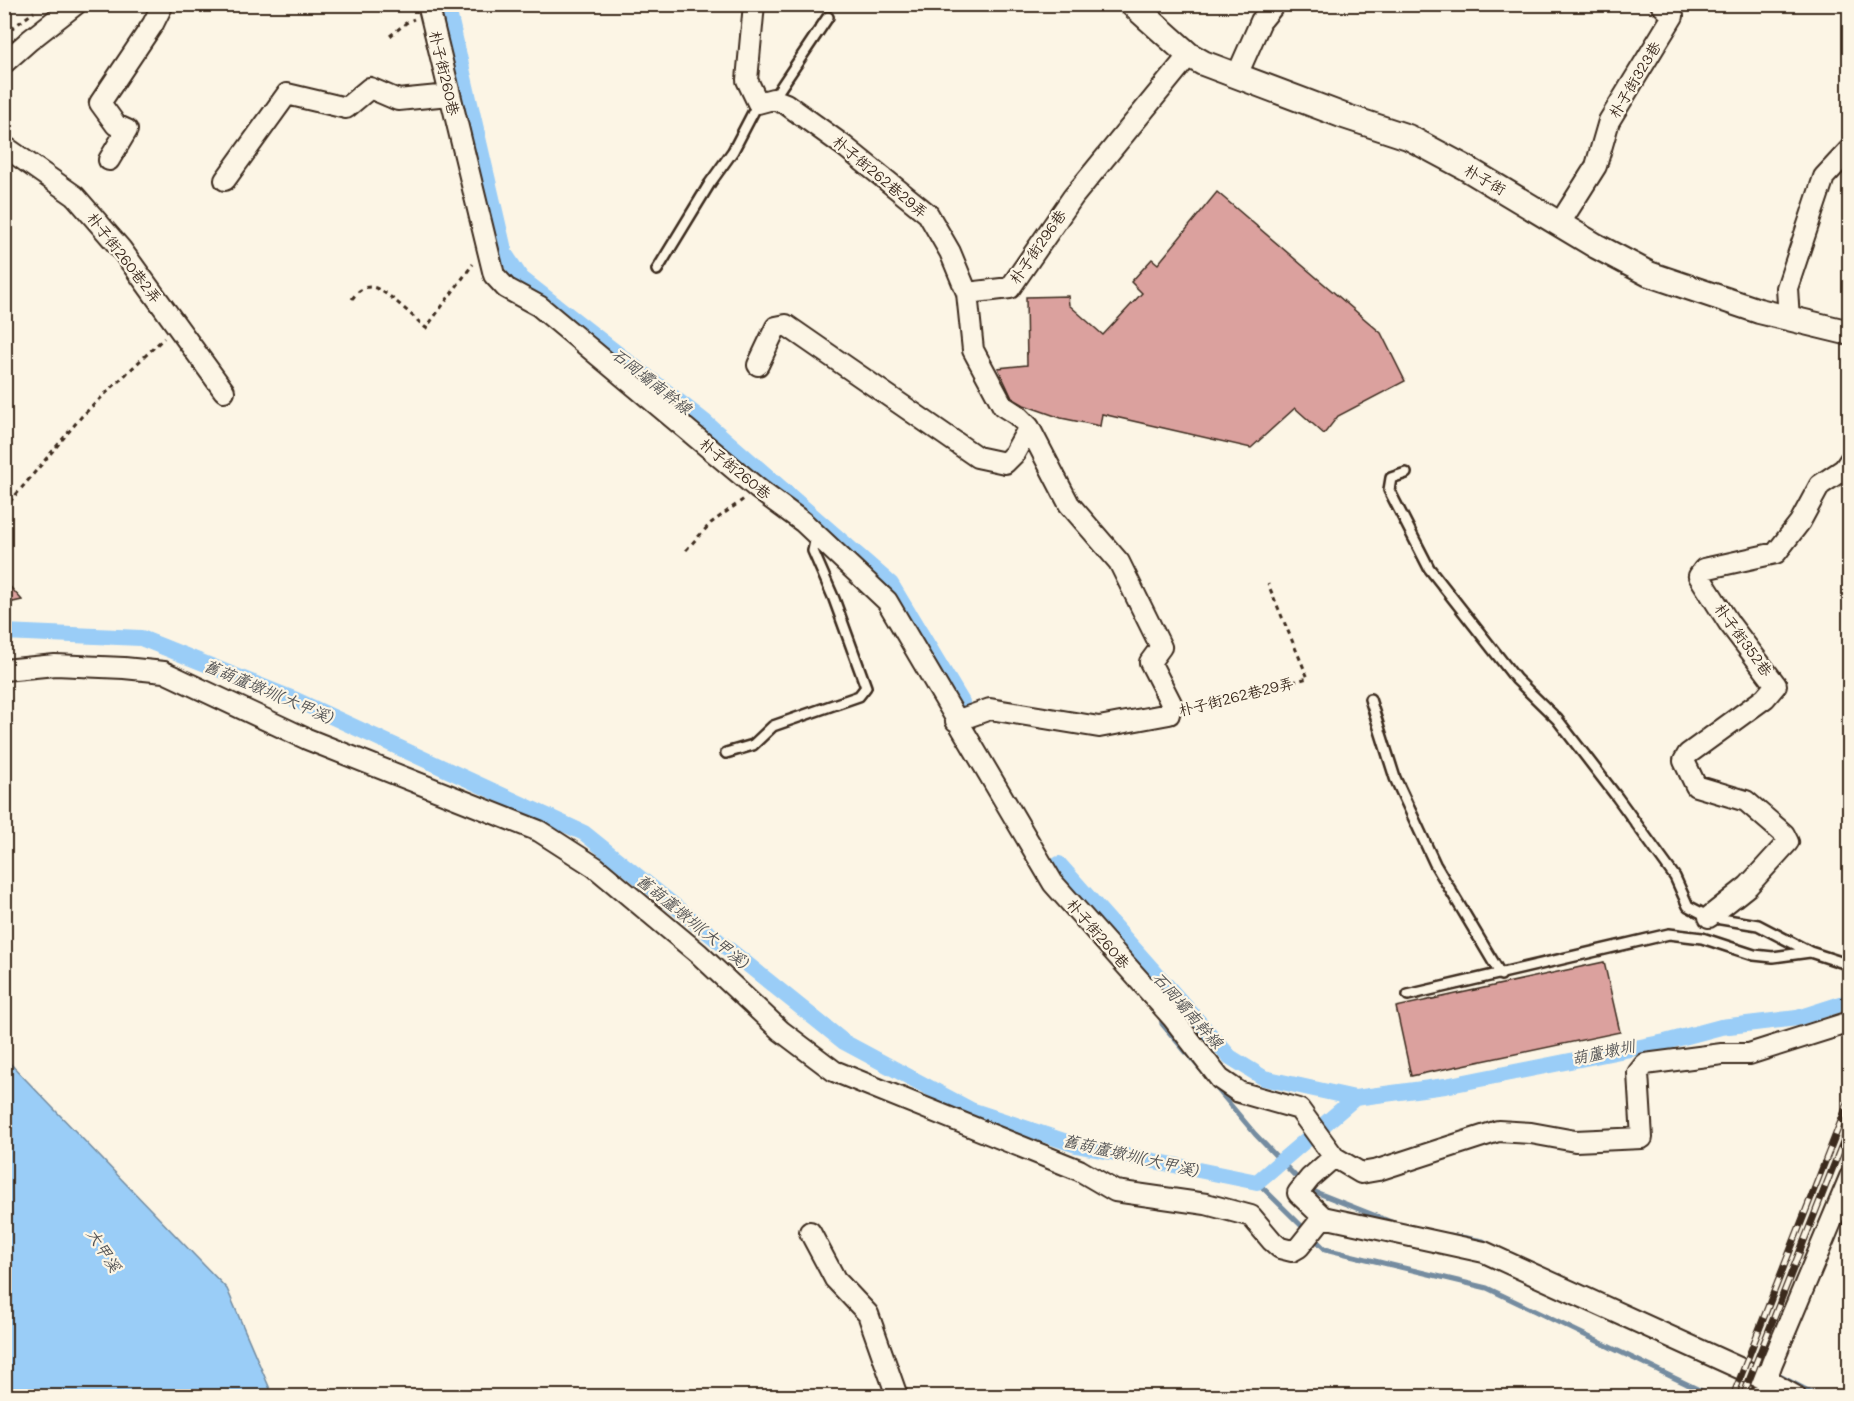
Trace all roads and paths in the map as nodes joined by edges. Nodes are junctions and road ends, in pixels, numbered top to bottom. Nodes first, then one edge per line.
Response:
1 (76, 4) edge
2 (163, 4) edge
3 (754, 4) edge
4 (1132, 4) edge
5 (1275, 4) edge
6 (1661, 4) edge
7 (429, 9) edge
8 (36, 10) dead end
9 (828, 17) dead end
10 (4, 34) edge
11 (390, 36) dead end
12 (1189, 55) junction
13 (4, 63) edge
14 (1237, 75) junction
15 (449, 95) junction
16 (765, 101) junction
17 (4, 146) edge
18 (1850, 149) edge
19 (109, 160) dead end
20 (225, 180) dead end
21 (1560, 223) junction
22 (486, 246) junction
23 (657, 270) dead end
24 (967, 293) junction
25 (352, 299) dead end
26 (1789, 319) junction
27 (177, 326) junction
28 (1850, 333) edge
29 (758, 365) dead end
30 (224, 391) dead end
31 (1029, 428) junction
32 (1850, 460) edge
33 (1406, 473) dead end
34 (758, 489) junction
35 (4, 509) edge
36 (816, 537) junction
37 (686, 550) dead end
38 (1268, 584) dead end
39 (4, 670) edge
40 (1370, 699) dead end
41 (1169, 714) junction
42 (956, 721) junction
43 (726, 753) dead end
44 (1709, 917) junction
45 (1810, 952) junction
46 (1850, 965) edge
47 (1501, 975) junction
48 (1408, 995) dead end
49 (1850, 1022) edge
50 (1334, 1157) junction
51 (1850, 1177) edge
52 (1323, 1217) junction
53 (810, 1232) dead end
54 (1767, 1380) edge
55 (897, 1396) edge
56 (1795, 1396) edge

1 - 13 street
2 - 19 street
3 - 16 street
4 - 12 street, 朴子街
5 - 14 street
6 - 21 street, 朴子街323巷
7 - 11 path
7 - 15 street, 朴子街260巷
8 - 10 path
9 - 16 lane
12 - 14 street, 朴子街
12 - 24 street, 朴子街296巷
14 - 21 street, 朴子街
15 - 20 street
15 - 22 street, 朴子街260巷
16 - 23 lane
16 - 24 street, 朴子街262巷29弄
17 - 27 street, 朴子街260巷2弄
18 - 26 street
21 - 26 street, 朴子街
22 - 25 path
22 - 34 street, 朴子街260巷
24 - 31 street
26 - 28 street, 朴子街
27 - 30 street, 朴子街260巷2弄
27 - 35 path
29 - 31 street
31 - 41 street
32 - 44 street, 朴子街352巷
33 - 44 lane
34 - 36 street, 朴子街260巷
34 - 37 path
36 - 42 street, 朴子街260巷
36 - 43 lane
38 - 41 path, 朴子街262巷29弄
39 - 52 street
40 - 47 lane
41 - 42 street
42 - 50 street, 朴子街260巷
44 - 45 lane
45 - 46 lane
45 - 47 lane
47 - 48 lane
49 - 50 street, 朴子街260巷
50 - 52 street
51 - 54 street
52 - 54 street
53 - 55 street
54 - 56 street

